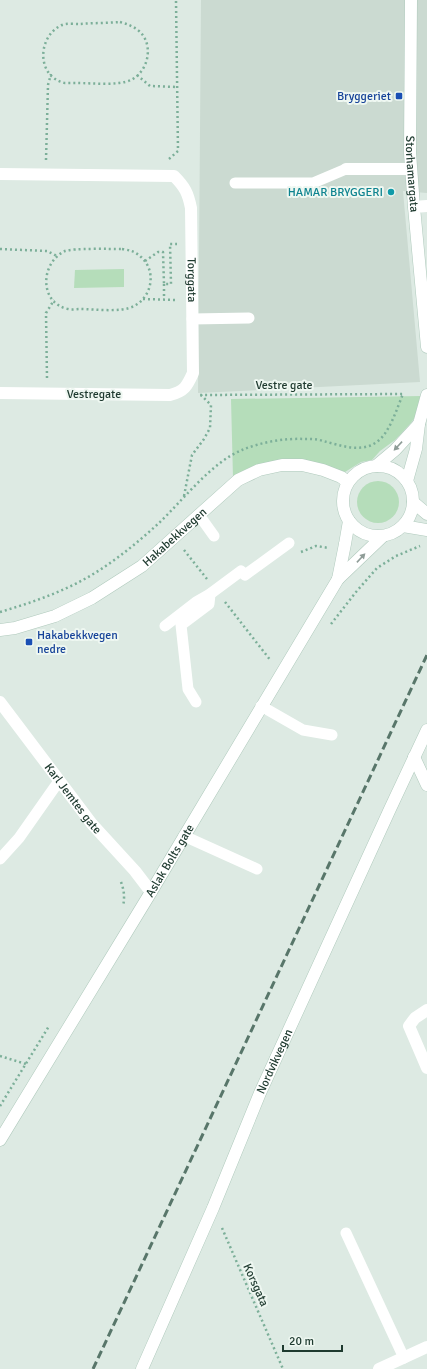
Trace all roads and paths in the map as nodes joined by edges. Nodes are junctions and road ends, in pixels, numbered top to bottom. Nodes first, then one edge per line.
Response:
1 (176, 0) edge
2 (412, 0) edge
3 (51, 74) junction
4 (137, 75) junction
5 (177, 88) junction
6 (170, 159) dead end
7 (346, 169) joint
8 (411, 169) junction
9 (0, 174) edge
10 (46, 174) junction
11 (235, 183) dead end
12 (427, 206) edge
13 (414, 208) junction
14 (0, 249) edge
15 (177, 251) dead end
16 (57, 256) junction
17 (145, 262) junction
18 (164, 284) junction
19 (177, 293) dead end
20 (143, 299) junction
21 (54, 300) junction
22 (164, 300) junction
23 (177, 300) junction
24 (177, 308) dead end
25 (249, 318) dead end
26 (192, 319) junction
27 (427, 347) edge
28 (186, 387) junction
29 (0, 393) edge
30 (45, 394) junction
31 (403, 394) dead end
32 (201, 395) junction
33 (427, 395) edge
34 (419, 424) junction
35 (376, 466) junction
36 (407, 481) junction
37 (348, 482) junction
38 (184, 496) dead end
39 (413, 502) junction
40 (427, 514) edge
41 (199, 515) junction
42 (348, 521) junction
43 (403, 526) junction
44 (427, 530) edge
45 (214, 536) dead end
46 (384, 536) junction
47 (289, 543) dead end
48 (183, 548) dead end
49 (332, 548) dead end
50 (297, 553) dead end
51 (338, 580) junction
52 (213, 592) junction
53 (165, 626) dead end
54 (0, 630) edge
55 (281, 673) junction
56 (0, 702) edge
57 (196, 702) dead end
58 (261, 706) junction
59 (427, 730) edge
60 (332, 735) dead end
61 (414, 757) junction
62 (59, 780) junction
63 (427, 785) edge
64 (184, 836) junction
65 (0, 859) edge
66 (257, 869) dead end
67 (118, 877) dead end
68 (151, 892) junction
69 (122, 908) dead end
70 (427, 1010) edge
71 (50, 1024) dead end
72 (0, 1056) edge
73 (25, 1064) junction
74 (44, 1068) junction
75 (427, 1068) edge
76 (0, 1106) edge
77 (0, 1140) edge
78 (213, 1208) junction
79 (346, 1232) dead end
80 (427, 1347) edge
81 (404, 1358) junction
82 (142, 1369) edge
83 (283, 1369) edge
84 (379, 1369) edge

1 - 5 path
2 - 8 main road, Storhamargata
3 - 4 path
3 - 4 path
3 - 10 path
4 - 5 path
5 - 6 path
7 - 8 main road
7 - 11 lane
8 - 13 main road, Storhamargata
9 - 10 main road
10 - 26 main road, Torggata
12 - 13 main road
13 - 27 main road, Storhamargata
14 - 16 path
15 - 18 path
16 - 17 path
16 - 21 path
17 - 18 path
17 - 20 path
18 - 22 path
19 - 23 path
20 - 21 path
20 - 22 path
21 - 30 path
22 - 23 path
23 - 24 path
25 - 26 lane
26 - 28 main road, Torggata
28 - 30 main road, Vestregate
28 - 32 path, Vestre gate
29 - 30 main road, Vestregate
31 - 32 path, Vestre gate
32 - 38 path
33 - 34 main road
34 -> 35 main road
34 - 36 main road
35 - 36 main road
35 - 37 main road
36 - 39 main road
37 - 41 main road, Hakabekkvegen
37 - 42 main road
39 - 40 main road
39 - 43 main road
41 - 45 lane
41 - 54 main road, Hakabekkvegen
42 - 46 main road
42 - 51 main road, Aslak Bolts gate
43 - 44 main road
43 - 46 main road
51 -> 46 main road, Aslak Bolts gate
47 - 52 lane
48 - 52 path
49 - 50 path
51 - 55 main road, Aslak Bolts gate
52 - 53 lane
52 - 55 path
52 - 57 lane
55 - 58 main road, Aslak Bolts gate
56 - 62 main road, Karl Jemtes gate
58 - 60 lane
58 - 64 main road, Aslak Bolts gate
59 - 61 main road
61 - 63 main road
61 - 78 main road, Nordvikvegen
62 - 65 lane
62 - 68 main road, Karl Jemtes gate
64 - 66 lane
64 - 68 main road, Aslak Bolts gate
67 - 69 path
68 - 74 main road, Aslak Bolts gate
70 - 75 main road
71 - 73 path
72 - 73 path
73 - 74 path
73 - 76 path
74 - 77 main road, Aslak Bolts gate
78 - 82 main road, Nordvikvegen
78 - 83 path, Korsgata
79 - 81 lane
80 - 81 main road
81 - 84 main road

